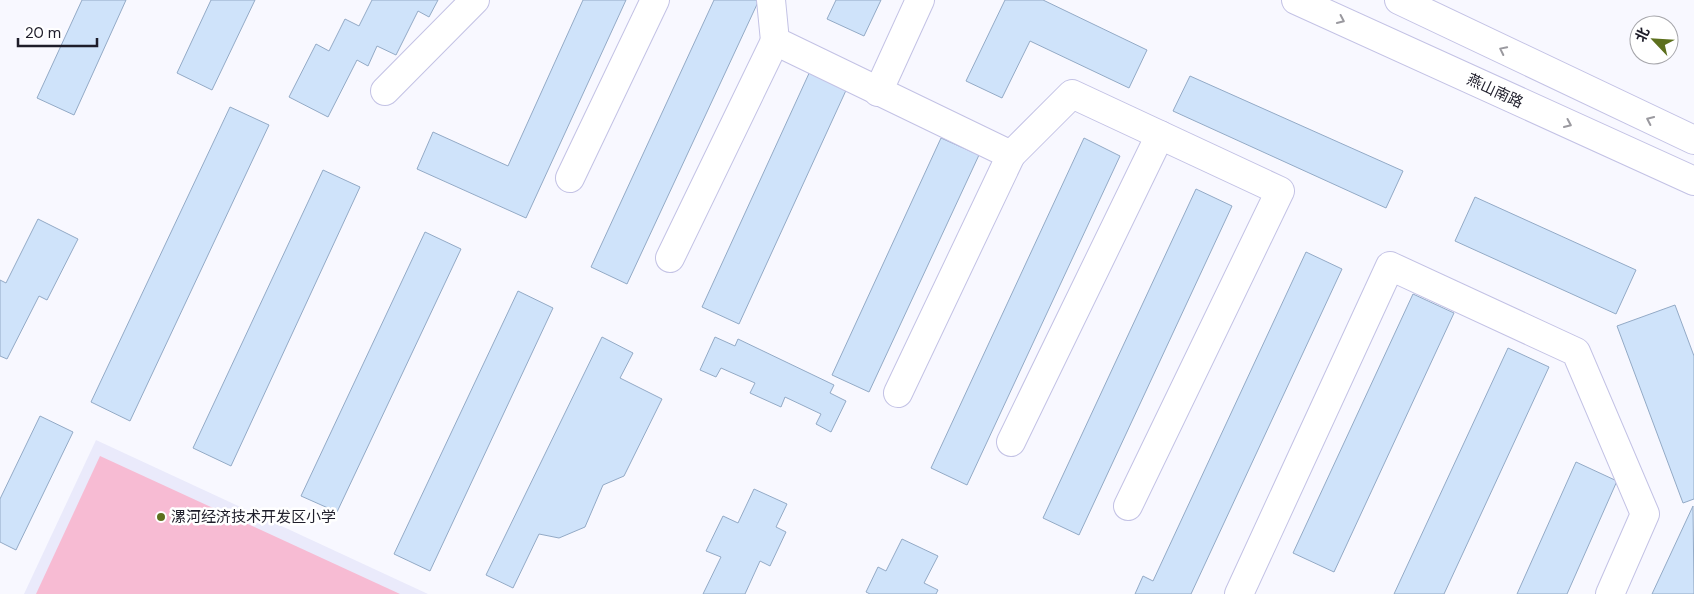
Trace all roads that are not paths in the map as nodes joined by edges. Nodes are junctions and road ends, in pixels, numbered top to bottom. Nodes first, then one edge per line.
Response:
1 (475, 0) edge
2 (654, 0) edge
3 (771, 0) edge
4 (920, 0) edge
5 (1296, 0) edge
6 (1399, 0) edge
7 (775, 41) junction
8 (1551, 73) junction
9 (385, 91) dead end
10 (878, 92) junction
11 (1534, 109) junction
12 (1160, 135) junction
13 (1694, 140) edge
14 (1011, 155) junction
15 (570, 178) dead end
16 (1694, 180) edge
17 (670, 258) dead end
18 (898, 393) dead end
19 (1011, 442) dead end
20 (1128, 506) dead end
21 (1239, 594) edge
22 (1610, 594) edge

1 - 9 street
2 - 15 street
3 - 7 street
4 - 10 street
5 -> 11 street, 燕山南路
8 -> 6 street
7 - 10 street
7 - 17 street
8 - 11 street
13 -> 8 street
10 - 14 street
11 -> 16 street, 燕山南路
12 - 14 street
12 - 19 street
12 - 20 street
14 - 18 street
21 - 22 street

